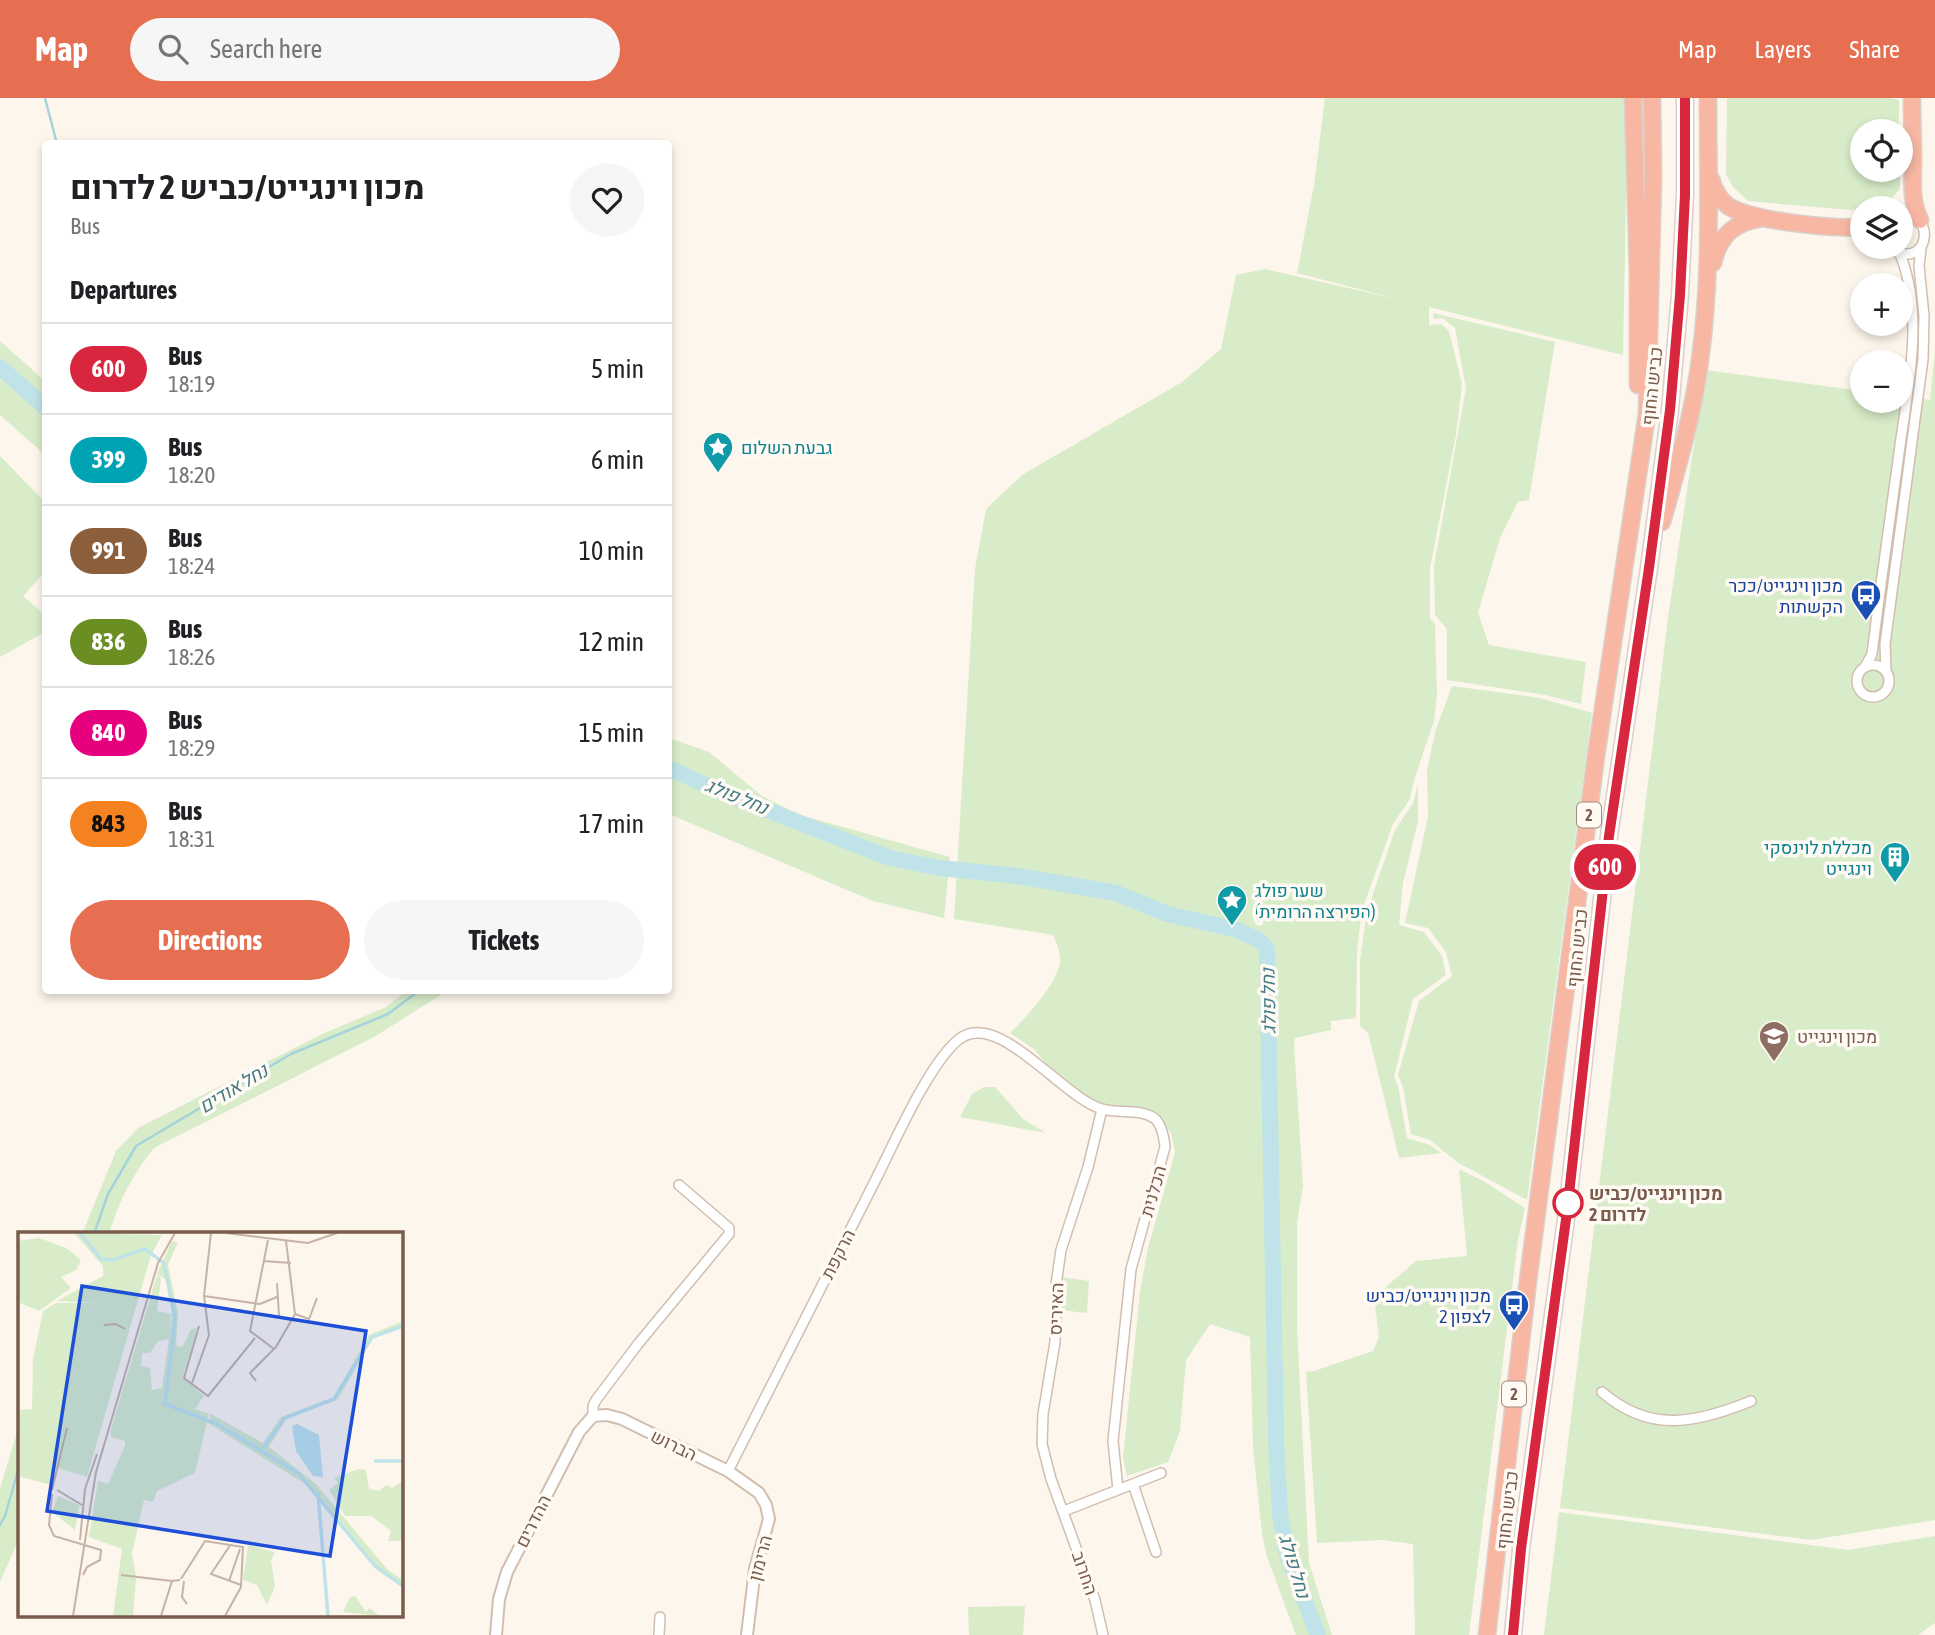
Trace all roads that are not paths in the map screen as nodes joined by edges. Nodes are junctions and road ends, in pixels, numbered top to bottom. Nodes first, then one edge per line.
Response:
1 (1633, 98) edge
2 (1652, 98) edge
3 (1685, 98) edge
4 (1709, 98) edge
5 (1912, 98) edge
6 (1710, 176) junction
7 (1911, 190) junction
8 (1908, 196) edge
9 (1913, 216) edge
10 (1768, 218) junction
11 (1920, 220) junction
12 (1850, 229) edge
13 (1921, 248) junction
14 (1913, 253) edge
15 (1898, 259) edge
16 (1707, 289) junction
17 (1630, 527) junction
18 (1649, 568) junction
19 (1865, 667) junction
20 (1885, 671) junction
21 (955, 1042) joint
22 (1102, 1109) junction
23 (679, 1185) dead end
24 (1602, 1392) dead end
25 (1751, 1401) dead end
26 (593, 1416) junction
27 (728, 1471) junction
28 (1161, 1473) dead end
29 (1133, 1484) junction
30 (751, 1486) joint
31 (1118, 1490) junction
32 (1064, 1511) junction
33 (1156, 1552) dead end
34 (660, 1617) dead end
35 (496, 1635) edge
36 (659, 1635) edge
37 (747, 1635) edge
38 (1102, 1635) edge
39 (1487, 1635) edge
40 (1513, 1635) edge

1 - 17 highway
2 - 17 highway, כביש החוף / 2
3 - 18 highway, כביש החוף / 2
4 - 6 highway
5 - 7 highway
6 - 10 highway
6 - 16 highway
7 - 8 highway
7 - 11 highway
9 - 11 street
10 - 12 highway
10 - 16 highway
11 - 13 street
13 - 14 street
13 - 20 street
15 - 19 street
16 - 18 highway
17 - 39 highway, כביש החוף / 2
18 - 40 highway, כביש החוף / 2
19 - 20 street
19 - 20 street
21 - 22 street, הכלנית
21 - 27 street, הרקפת
22 - 31 street, הכלנית
22 - 32 street, האיריס
23 - 26 street
24 - 25 street
26 - 27 street, הברוש
26 - 35 street, ההדרים
27 - 30 street, הברוש
28 - 29 street
29 - 31 street
29 - 33 street
30 - 37 street, הרימון
31 - 32 street
32 - 38 street, החרוב
34 - 36 street

